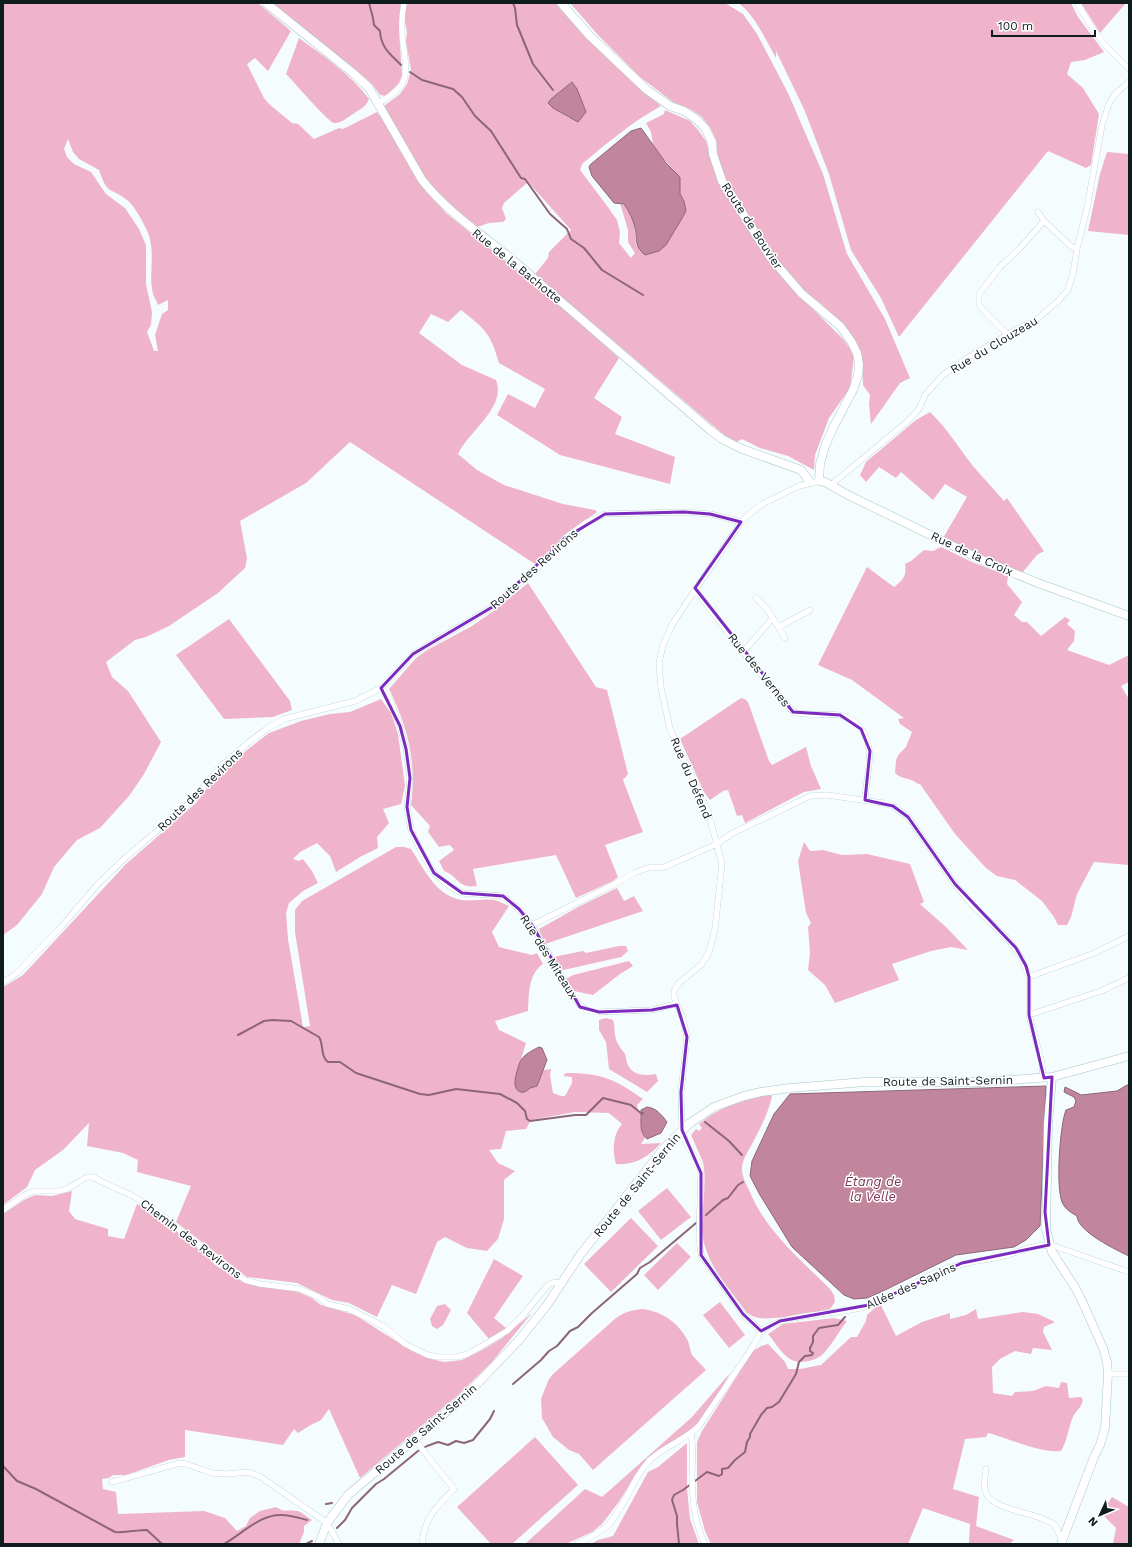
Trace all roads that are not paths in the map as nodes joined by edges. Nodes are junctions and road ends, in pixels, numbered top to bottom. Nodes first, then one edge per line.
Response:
1 (266, 3) edge
2 (404, 3) edge
3 (561, 3) edge
4 (1077, 3) edge
5 (1129, 69) edge
6 (1129, 82) edge
7 (379, 103) junction
8 (1038, 212) dead end
9 (1044, 221) junction
10 (1077, 249) junction
11 (1008, 334) junction
12 (819, 480) junction
13 (810, 482) junction
14 (831, 485) junction
15 (741, 522) junction
16 (695, 589) junction
17 (756, 598) dead end
18 (810, 610) dead end
19 (1129, 616) edge
20 (773, 618) junction
21 (779, 627) junction
22 (785, 638) dead end
23 (743, 652) junction
24 (381, 688) junction
25 (865, 800) junction
26 (717, 844) junction
27 (532, 925) junction
28 (1129, 936) edge
29 (1029, 977) junction
30 (1129, 978) edge
31 (3, 982) edge
32 (676, 1004) junction
33 (1029, 1015) junction
34 (1129, 1056) edge
35 (1048, 1078) junction
36 (682, 1130) junction
37 (3, 1210) edge
38 (1049, 1245) junction
39 (1129, 1272) edge
40 (562, 1284) junction
41 (761, 1331) junction
42 (1108, 1374) junction
43 (1129, 1374) edge
44 (691, 1434) junction
45 (417, 1442) junction
46 (986, 1469) dead end
47 (112, 1482) dead end
48 (327, 1523) junction
49 (1062, 1543) edge
50 (319, 1544) edge
51 (339, 1544) edge
52 (422, 1544) edge
53 (577, 1544) edge
54 (705, 1544) edge

1 - 7 street, Rue de la Bachotte
2 - 7 street
3 - 12 street, Route de Bouvier
4 - 5 street
6 - 10 street, Rue du Clouzeau
7 - 13 street, Rue de la Bachotte
8 - 9 street
9 - 10 street
9 - 11 street
10 - 11 street, Rue du Clouzeau
11 - 14 street, Rue du Clouzeau
12 - 13 street, Rue du Défend
12 - 14 street, Rue de la Croix
13 - 15 street, Rue du Défend
14 - 19 street, Rue de la Croix
15 - 16 street, Rue du Défend
15 - 24 street, Route des Revirons
16 - 23 street, Rue des Vernes
16 - 26 street, Rue du Défend
17 - 20 street
18 - 21 street
20 - 21 street
20 - 23 street
21 - 22 street
23 - 25 street, Rue des Vernes
24 - 27 street, Rue des Miteaux
24 - 31 street, Route des Revirons
25 - 26 street
25 - 29 street
26 - 27 street
26 - 32 street, Rue du Défend
27 - 32 street, Rue des Miteaux
28 - 29 street
29 - 33 street
30 - 33 street
32 - 36 street, Rue du Défend
33 - 35 street
34 - 35 street, Route de Saint-Sernin
35 - 36 street, Route de Saint-Sernin
35 - 38 street
36 - 40 street, Route de Saint-Sernin
36 - 41 street
37 - 40 street, Chemin des Revirons
38 - 39 street
38 - 41 street, Allée des Sapins
38 - 42 street
40 - 45 street, Route de Saint-Sernin
41 - 44 street
42 - 43 street
42 - 49 street
44 - 53 street
44 - 54 street
45 - 48 street, Route de Saint-Sernin
45 - 52 street
46 - 49 street
47 - 48 street
48 - 50 street, Route de Saint-Sernin
48 - 51 street

